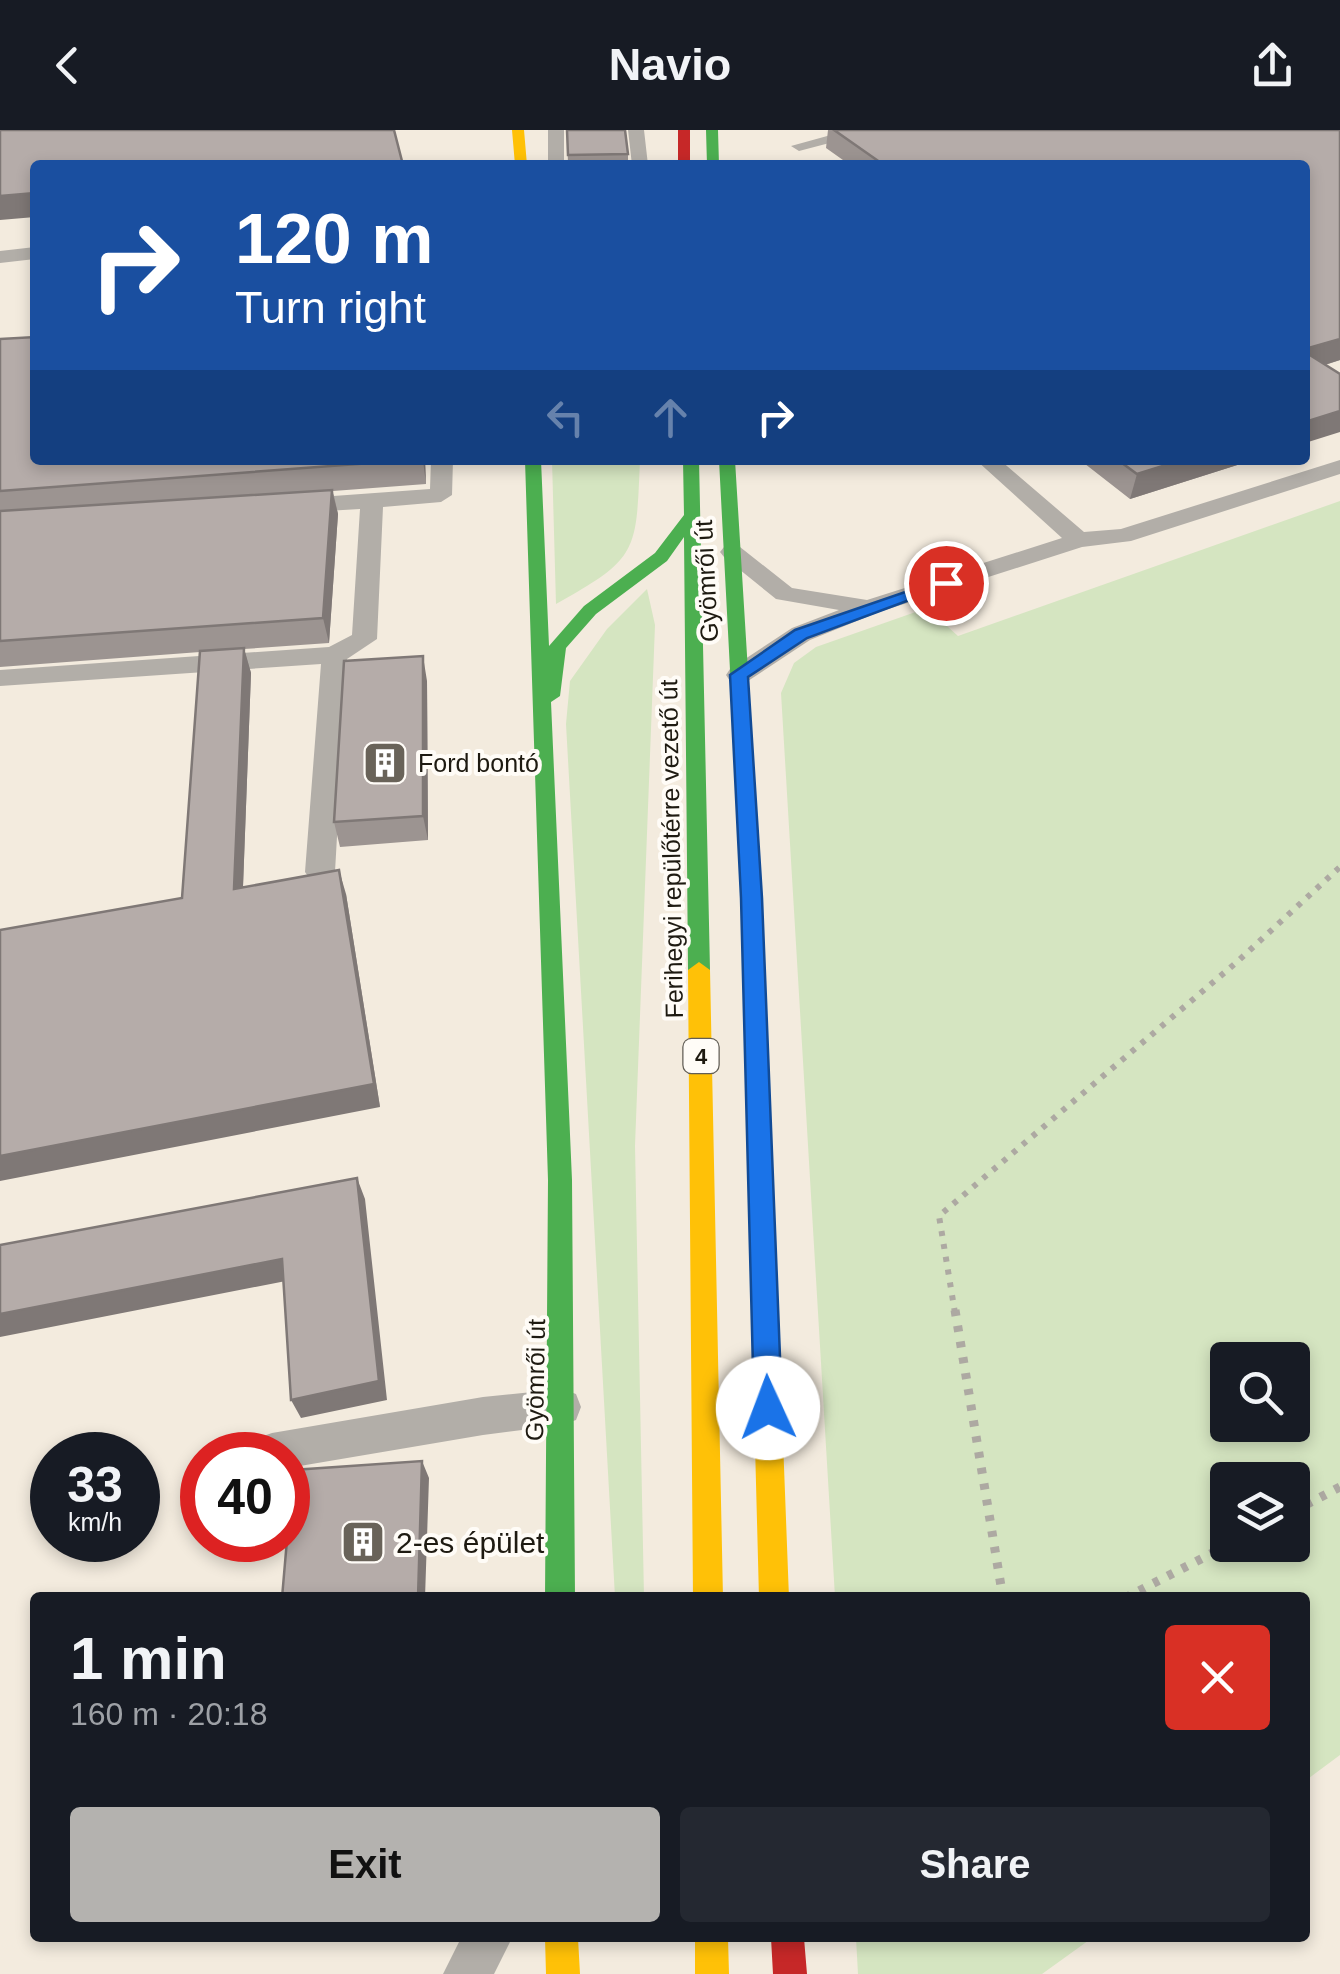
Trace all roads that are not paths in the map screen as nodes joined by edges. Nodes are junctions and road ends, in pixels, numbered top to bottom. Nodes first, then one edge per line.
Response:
1 (518, 130) edge
2 (556, 130) edge
3 (636, 130) edge
4 (712, 130) edge
5 (871, 130) edge
6 (684, 134) edge
7 (799, 138) edge
8 (520, 160) edge
9 (556, 160) edge
10 (639, 160) edge
11 (684, 160) edge
12 (693, 160) edge
13 (714, 160) edge
14 (30, 254) edge
15 (0, 257) edge
16 (442, 465) edge
17 (533, 465) edge
18 (691, 465) edge
19 (727, 465) edge
20 (993, 465) edge
21 (1340, 467) edge
22 (372, 501) junction
23 (274, 508) edge
24 (693, 514) junction
25 (1079, 540) junction
26 (732, 552) junction
27 (870, 607) junction
28 (334, 656) junction
29 (739, 675) junction
30 (0, 678) edge
31 (545, 744) junction
32 (320, 872) edge
33 (562, 1407) junction
34 (310, 1446) edge
35 (560, 1592) edge
36 (708, 1592) edge
37 (774, 1592) edge
38 (486, 1942) edge
39 (562, 1942) edge
40 (712, 1942) edge
41 (788, 1942) edge
42 (467, 1974) edge
43 (563, 1974) edge
44 (712, 1974) edge
45 (790, 1974) edge

1 - 8 street
2 - 9 lane
3 - 10 lane
4 - 13 street
5 - 7 lane
6 - 11 street
6 - 12 lane
14 - 15 lane
16 - 22 lane
17 - 31 street, Gyömrői út
18 - 24 street, Ferihegyi repülőtérre vezető út / 4
19 - 26 street, Gyömrői út
20 - 25 lane
21 - 25 lane
22 - 23 lane
22 - 28 lane
24 - 31 street, Gyömrői út
24 - 36 street, Ferihegyi repülőtérre vezető út / 4
25 - 27 lane
26 - 27 lane
26 - 29 street, Gyömrői út
27 - 29 lane
28 - 30 lane
28 - 32 lane
29 - 37 street, Gyömrői út
31 - 33 street, Gyömrői út
33 - 34 lane
33 - 35 street, Gyömrői út
38 - 42 lane
39 - 43 street
40 - 44 street
41 - 45 street

